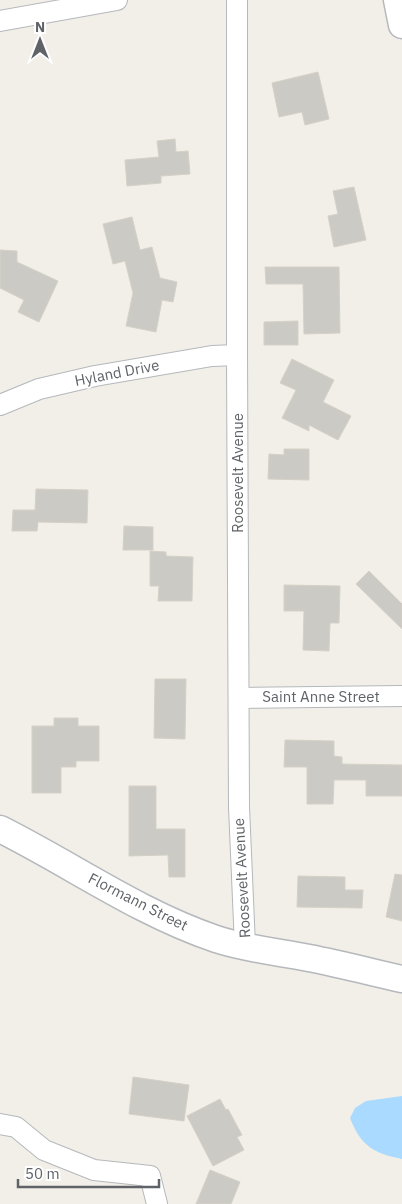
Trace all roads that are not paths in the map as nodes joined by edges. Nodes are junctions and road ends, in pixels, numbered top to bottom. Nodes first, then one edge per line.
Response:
1 (117, 0) edge
2 (237, 0) edge
3 (397, 0) edge
4 (0, 21) edge
5 (402, 25) edge
6 (237, 355) junction
7 (0, 404) edge
8 (402, 696) edge
9 (239, 698) junction
10 (0, 829) edge
11 (246, 946) junction
12 (402, 979) edge
13 (0, 1124) edge
14 (157, 1204) edge

1 - 4 street
2 - 6 street, Roosevelt Avenue
3 - 5 street
6 - 7 street, Hyland Drive
6 - 9 street, Roosevelt Avenue
8 - 9 street, Saint Anne Street
9 - 11 street, Roosevelt Avenue
10 - 11 street, Flormann Street
11 - 12 street, Flormann Street
13 - 14 street

